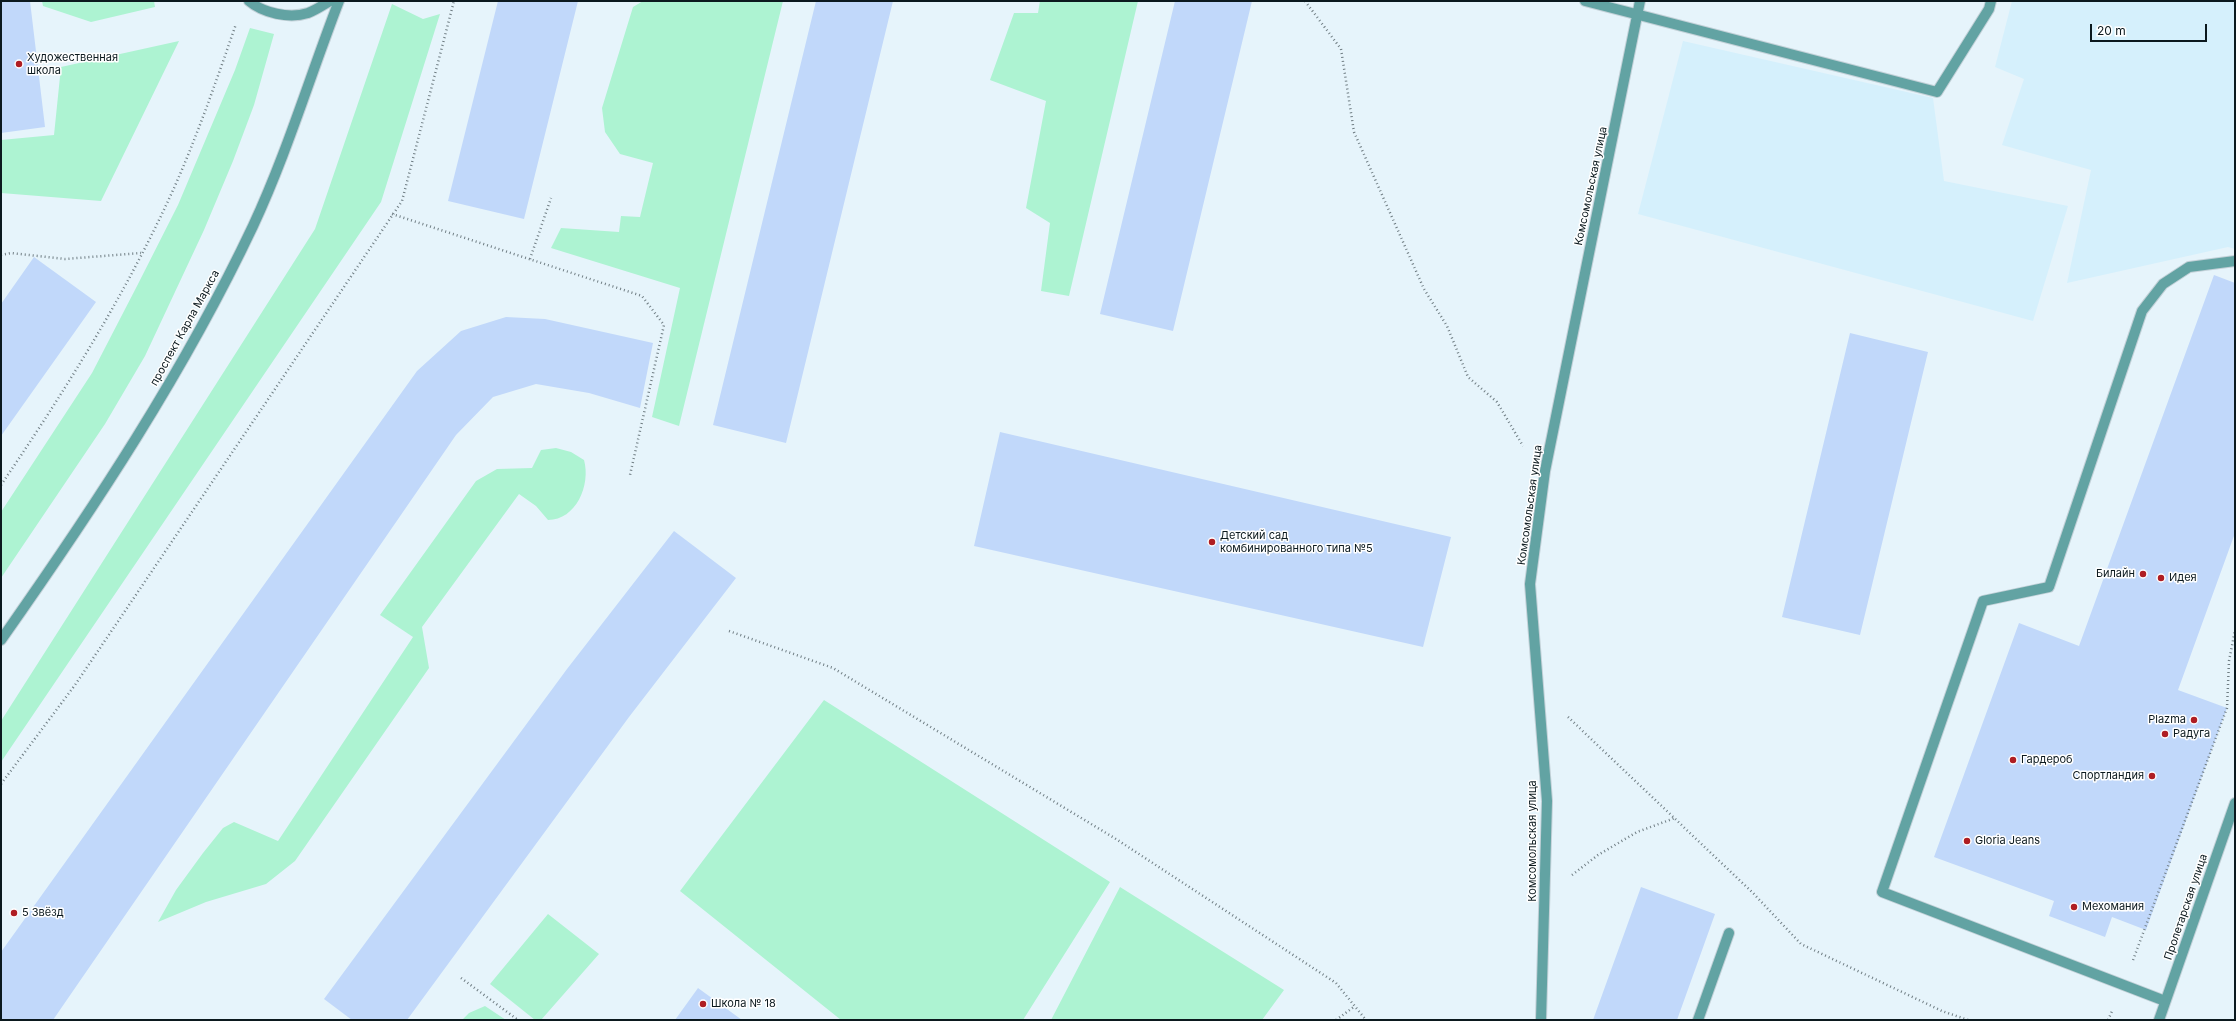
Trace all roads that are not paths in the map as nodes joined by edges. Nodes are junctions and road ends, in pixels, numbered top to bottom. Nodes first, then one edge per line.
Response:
1 (249, 1) edge
2 (330, 1) edge
3 (339, 1) edge
4 (1585, 1) edge
5 (1640, 1) edge
6 (1991, 1) edge
7 (1638, 15) junction
8 (2235, 261) edge
9 (1, 640) edge
10 (2235, 803) edge
11 (1729, 933) dead end
12 (2166, 1001) junction
13 (1540, 1020) edge
14 (1698, 1020) edge
15 (2159, 1020) edge

1 - 2 street
3 - 9 street, проспект Карла Маркса
4 - 7 street
5 - 7 street, Комсомольская улица
6 - 7 street
7 - 13 street, Комсомольская улица
8 - 12 street
10 - 12 street, Пролетарская улица
11 - 14 street
12 - 15 street, Пролетарская улица

